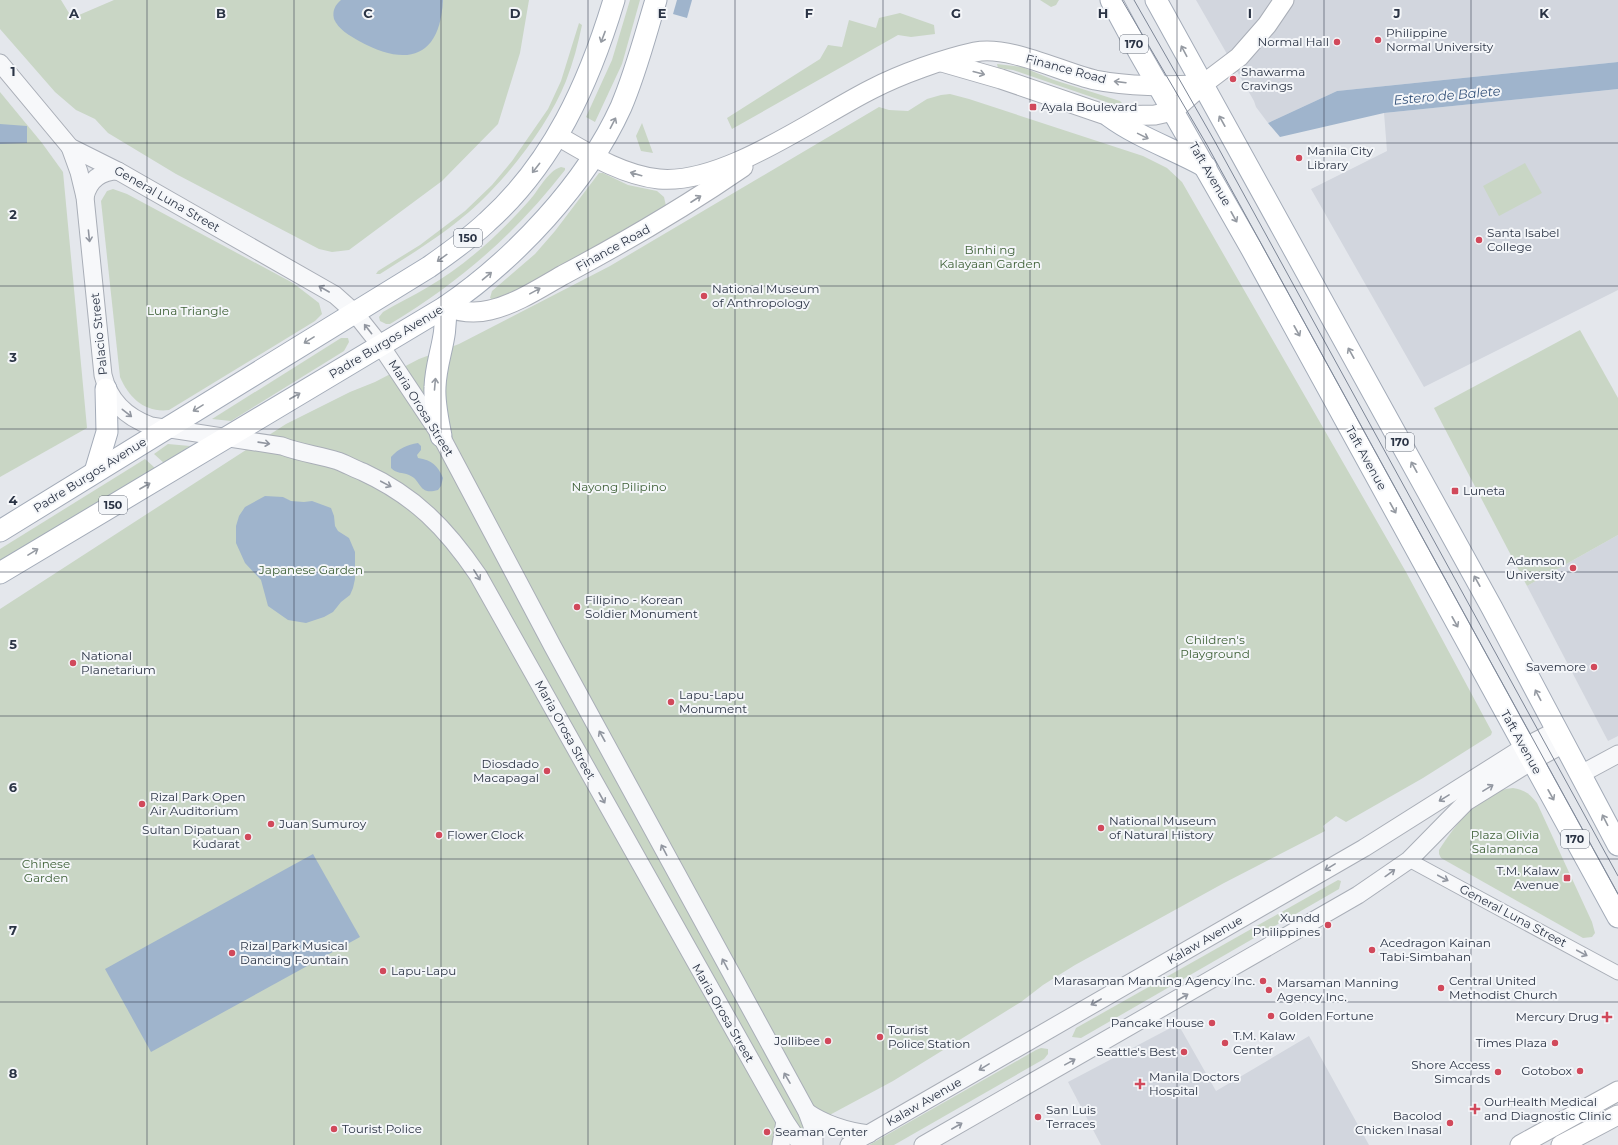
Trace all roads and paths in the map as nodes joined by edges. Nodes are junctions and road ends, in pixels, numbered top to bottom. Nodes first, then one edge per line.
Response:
1 (614, 0) edge
2 (656, 0) edge
3 (1111, 0) edge
4 (1156, 0) edge
5 (1284, 0) edge
6 (942, 62) junction
7 (0, 63) edge
8 (1202, 85) junction
9 (1159, 86) junction
10 (1173, 111) junction
11 (1109, 116) junction
12 (558, 136) junction
13 (70, 147) junction
14 (766, 147) junction
15 (593, 156) junction
16 (1207, 168) junction
17 (118, 171) junction
18 (659, 179) junction
19 (85, 198) junction
20 (672, 214) junction
21 (445, 308) junction
22 (354, 312) junction
23 (381, 346) junction
24 (106, 389) junction
25 (166, 428) junction
26 (441, 436) junction
27 (225, 437) junction
28 (95, 472) junction
29 (0, 531) edge
30 (0, 573) edge
31 (1560, 737) junction
32 (1528, 754) junction
33 (1618, 754) edge
34 (1581, 774) junction
35 (1618, 845) edge
36 (1409, 860) junction
37 (1618, 917) edge
38 (1618, 973) edge
39 (1618, 1091) edge
40 (807, 1112) junction
41 (1618, 1115) edge
42 (785, 1121) junction
43 (869, 1134) junction
44 (781, 1145) edge
45 (801, 1145) edge
46 (814, 1145) edge
47 (849, 1145) edge
48 (923, 1145) edge
49 (1520, 1145) edge
50 (1561, 1145) edge

1 -> 12 main road, Padre Burgos Avenue / 150
15 -> 2 main road, Padre Burgos Avenue / 150
3 - 9 main road, Taft Avenue / 170
8 -> 4 main road, 170
5 - 8 main road
9 -> 6 main road, Finance Road
6 -> 11 main road
6 - 14 main road, Finance Road
7 - 13 street, General Luna Street
8 - 9 main road, Finance Road
8 - 10 main road
31 -> 8 main road, 170
9 - 10 main road, Taft Avenue / 170
10 - 11 main road
10 - 16 main road, Taft Avenue / 170
11 -> 16 main road
12 - 15 main road, Finance Road
12 -> 22 main road, Padre Burgos Avenue / 150
13 - 17 street, General Luna Street
13 - 19 street, Palacio Street
14 - 18 main road, Finance Road
20 -> 14 main road, Finance Road
18 -> 15 main road, Finance Road
21 -> 15 main road, Padre Burgos Avenue / 150
16 -> 32 main road, Taft Avenue / 170
17 - 19 street
22 -> 17 street, General Luna Street
18 - 20 main road
19 -> 24 street, Palacio Street
21 -> 20 main road, Finance Road
21 - 23 main road, Padre Burgos Avenue / 150
26 -> 21 main road
23 -> 22 street, Maria Orosa Street
22 -> 25 main road, Padre Burgos Avenue / 150
23 - 26 street, Maria Orosa Street
27 -> 23 main road, Padre Burgos Avenue / 150
24 -> 25 street, Palacio Street
24 - 28 main road
25 - 27 street, Palacio Street
25 - 28 main road, Padre Burgos Avenue / 150
40 -> 26 street, Maria Orosa Street
30 -> 27 main road, Padre Burgos Avenue / 150
27 -> 42 street, Maria Orosa Street
28 - 29 main road, Padre Burgos Avenue / 150
31 - 32 street, Kalaw Avenue
31 - 34 main road, 170
36 -> 32 street, Kalaw Avenue
32 -> 37 main road, Taft Avenue / 170
32 -> 43 street, Kalaw Avenue
33 - 34 street
35 -> 34 main road, 170
36 -> 38 street, General Luna Street
48 -> 36 street, Kalaw Avenue
39 - 49 main road
40 - 43 street
40 - 46 street, Maria Orosa Street
41 - 50 main road
42 - 44 street
42 - 45 street, Maria Orosa Street
43 - 47 street, Kalaw Avenue

